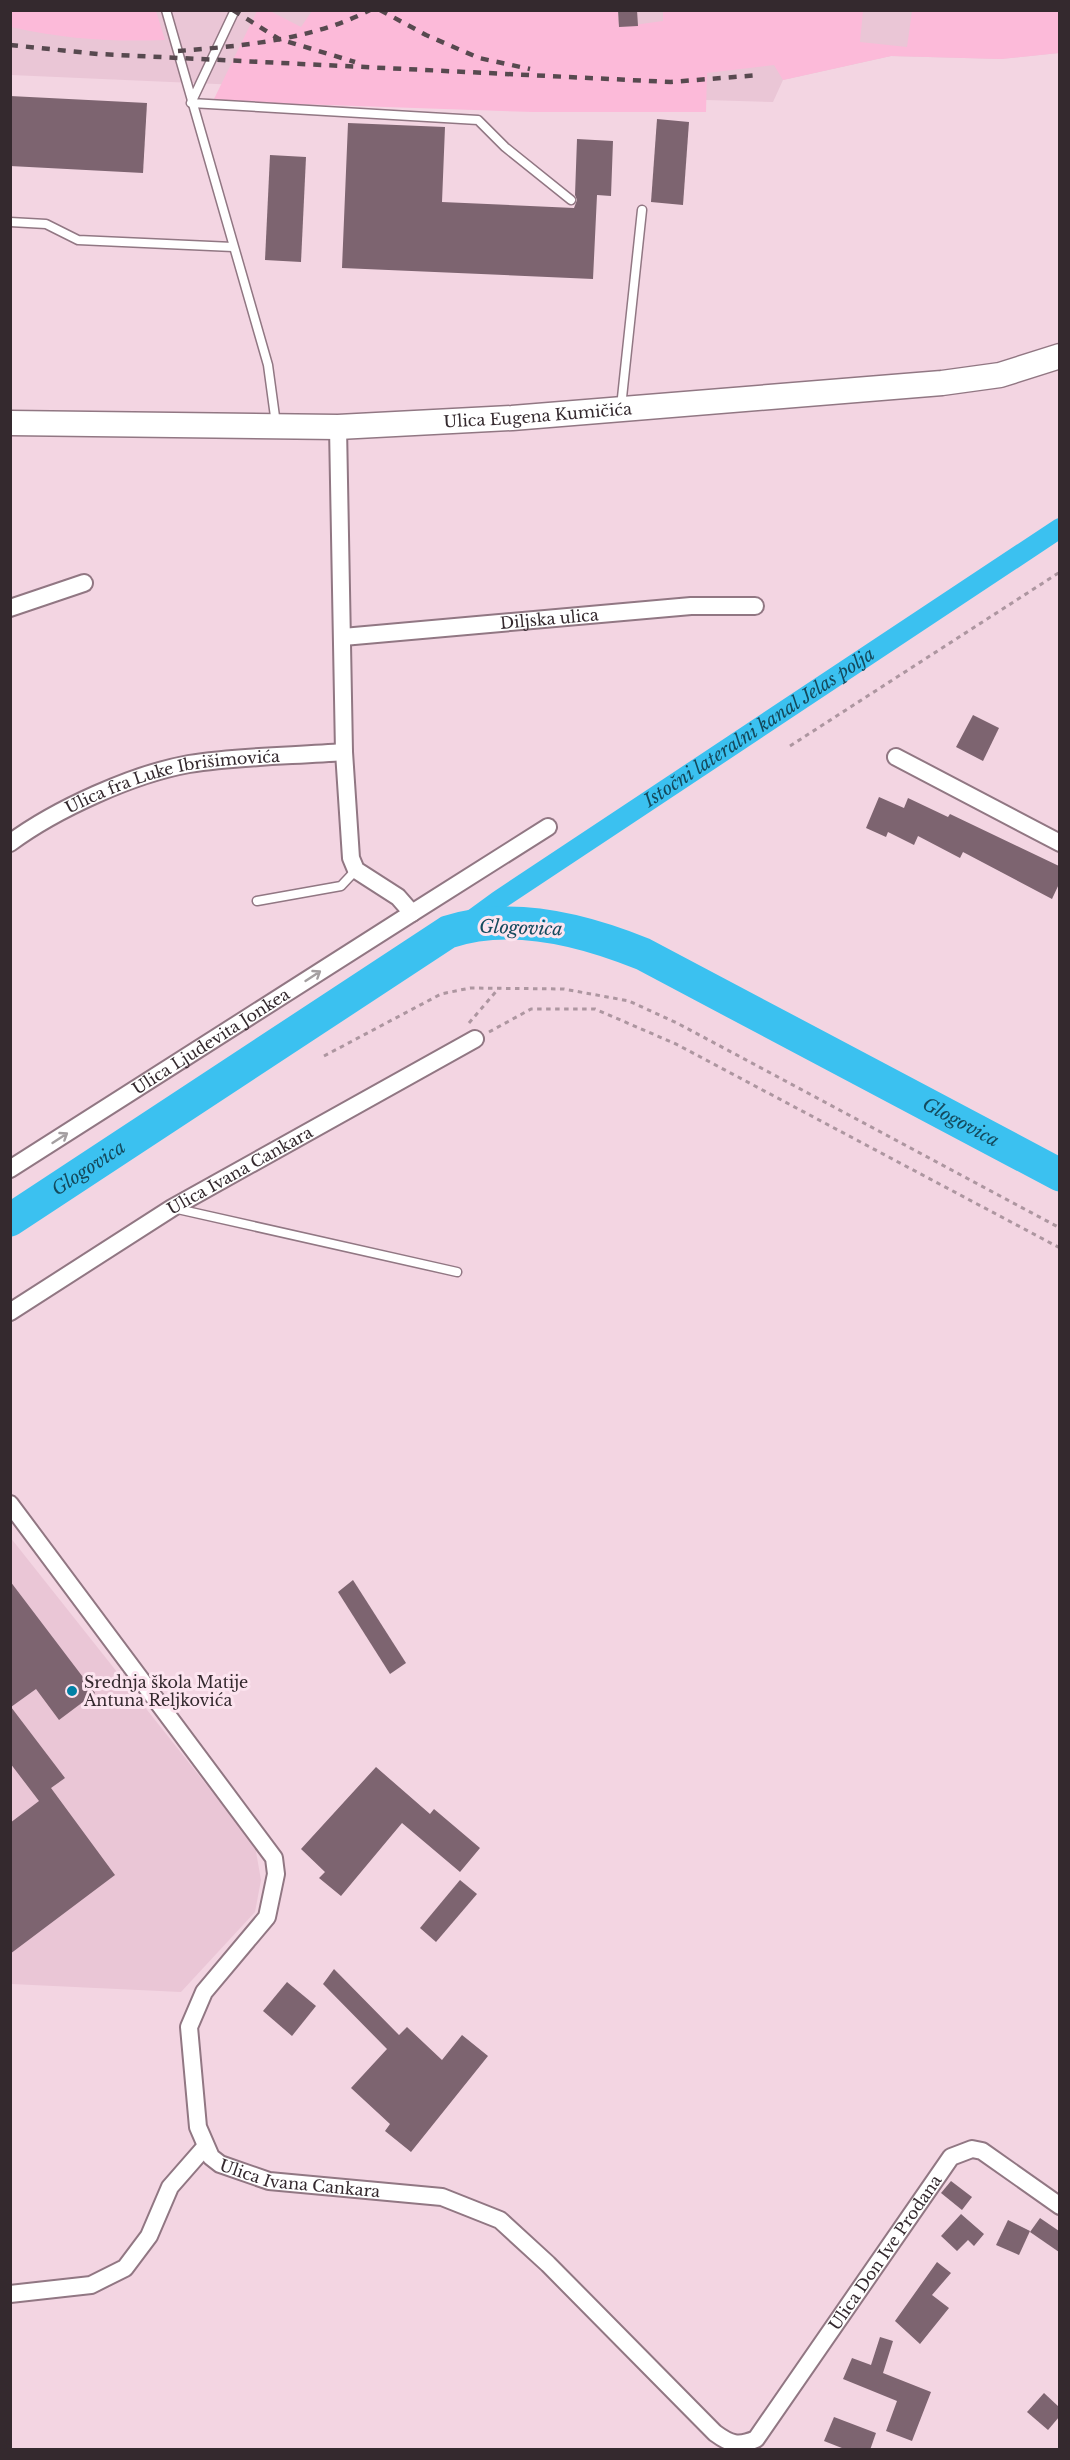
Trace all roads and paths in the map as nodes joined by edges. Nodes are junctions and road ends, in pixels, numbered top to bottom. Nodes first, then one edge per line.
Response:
1 (166, 10) edge
2 (235, 10) edge
3 (191, 103) junction
4 (571, 200) dead end
5 (642, 210) dead end
6 (10, 222) edge
7 (233, 247) junction
8 (1059, 357) edge
9 (621, 410) junction
10 (10, 423) edge
11 (276, 425) junction
12 (338, 427) junction
13 (1059, 573) edge
14 (84, 583) dead end
15 (755, 606) dead end
16 (10, 608) edge
17 (343, 637) junction
18 (790, 746) dead end
19 (344, 752) junction
20 (896, 757) dead end
21 (548, 827) dead end
22 (10, 843) edge
23 (1059, 843) edge
24 (356, 870) junction
25 (257, 901) dead end
26 (412, 913) junction
27 (474, 1039) joint
28 (324, 1056) dead end
29 (10, 1169) edge
30 (172, 1208) junction
31 (1059, 1228) edge
32 (1059, 1248) edge
33 (457, 1272) dead end
34 (10, 1312) edge
35 (10, 1504) edge
36 (205, 2147) junction
37 (1059, 2206) edge
38 (10, 2294) edge
39 (743, 2447) edge

1 - 3 lane
2 - 3 lane
3 - 4 lane
3 - 7 lane
5 - 9 lane
6 - 7 lane
7 - 11 lane
8 - 9 main road, Ulica Eugena Kumičića
9 - 12 main road, Ulica Eugena Kumičića
10 - 11 main road, Ulica Eugena Kumičića
11 - 12 main road, Ulica Eugena Kumičića
12 - 17 street
13 - 18 path
14 - 16 street
15 - 17 street, Diljska ulica
17 - 19 street
19 - 22 street, Ulica fra Luke Ibrišimovića
19 - 24 street
20 - 23 street
21 - 26 street, Ulica Ljudevita Jonkea
24 - 25 lane
24 - 26 street
29 -> 26 street, Ulica Ljudevita Jonkea
27 - 30 street, Ulica Ivana Cankara
27 - 32 path
28 - 31 path
30 - 33 lane
30 - 34 street, Ulica Ivana Cankara
35 - 36 street, Ulica Ivana Cankara
36 - 38 street
36 - 39 street, Ulica Ivana Cankara
37 - 39 street, Ulica Don Ive Prodana

